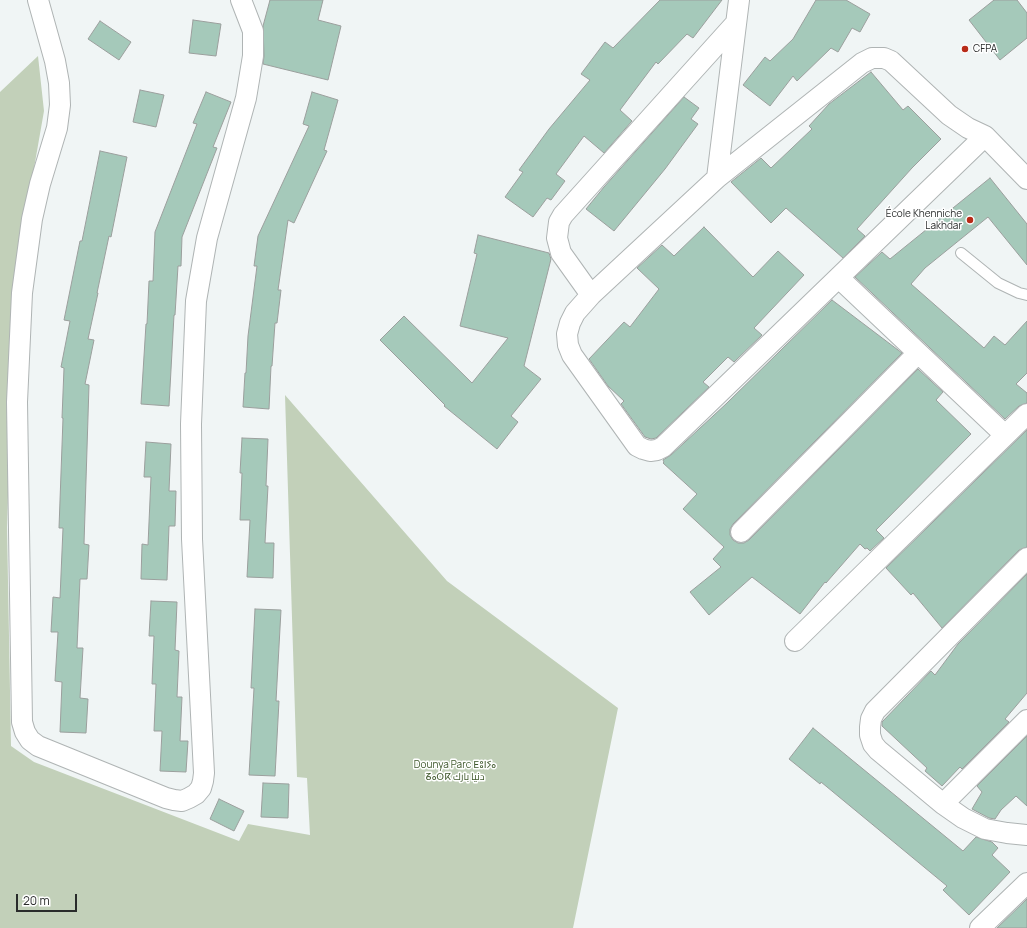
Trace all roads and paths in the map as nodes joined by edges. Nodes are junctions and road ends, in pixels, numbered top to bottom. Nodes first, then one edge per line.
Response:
1 (38, 0) edge
2 (241, 0) edge
3 (739, 0) edge
4 (735, 24) junction
5 (985, 136) junction
6 (717, 178) junction
7 (1027, 179) edge
8 (962, 253) dead end
9 (838, 278) junction
10 (591, 295) junction
11 (1027, 295) edge
12 (918, 353) junction
13 (1027, 414) edge
14 (1005, 435) junction
15 (741, 532) dead end
16 (1027, 558) edge
17 (795, 641) dead end
18 (1027, 720) edge
19 (943, 804) junction
20 (1027, 835) edge
21 (1027, 883) edge
22 (980, 928) edge

1 - 2 street
3 - 4 street
4 - 6 street
4 - 10 street
5 - 6 street
5 - 7 street
5 - 9 street
6 - 10 street
8 - 11 lane
9 - 10 street
9 - 12 street
12 - 14 street
12 - 15 street
13 - 14 street
14 - 17 street
16 - 19 street
18 - 19 street
19 - 20 street
21 - 22 street

